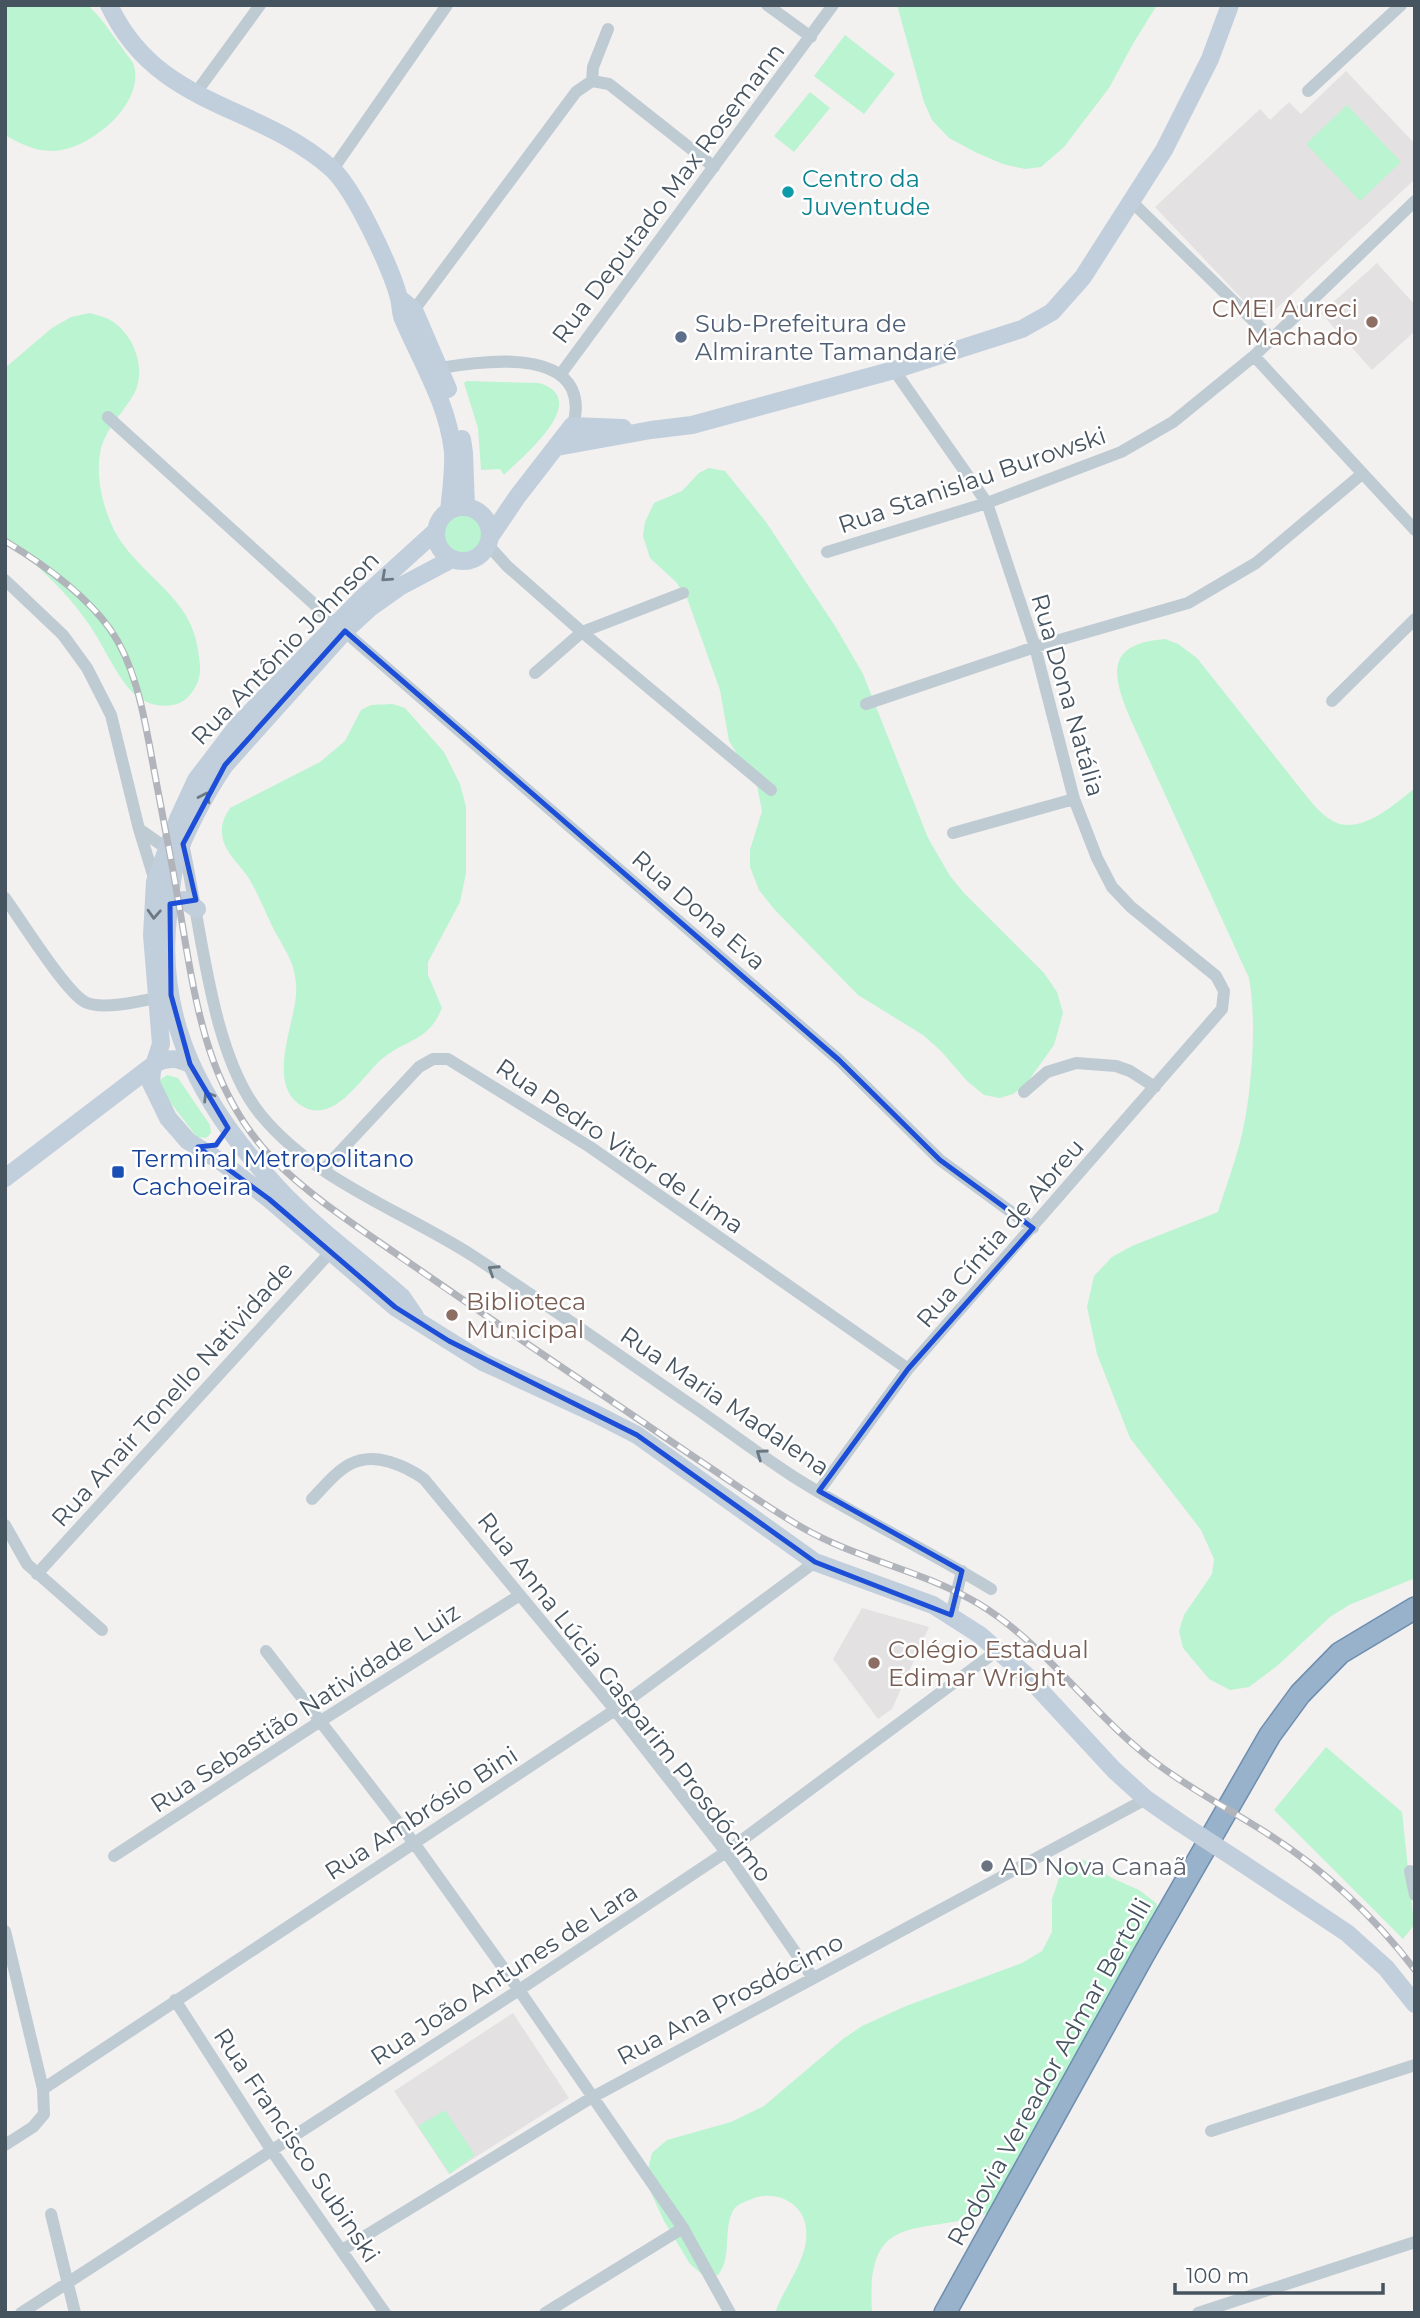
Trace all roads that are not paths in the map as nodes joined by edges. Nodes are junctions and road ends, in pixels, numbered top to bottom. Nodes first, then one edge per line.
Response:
1 (109, 5) edge
2 (117, 5) edge
3 (260, 5) edge
4 (447, 5) edge
5 (767, 5) edge
6 (833, 5) edge
7 (1230, 5) edge
8 (1401, 5) edge
9 (118, 25) junction
10 (608, 29) dead end
11 (810, 37) junction
12 (592, 82) junction
13 (1308, 91) dead end
14 (195, 94) junction
15 (714, 167) junction
16 (332, 169) junction
17 (1130, 200) junction
18 (1415, 201) edge
19 (405, 308) junction
20 (1272, 340) junction
21 (1254, 356) junction
22 (440, 368) junction
23 (894, 370) junction
24 (560, 375) junction
25 (108, 416) dead end
26 (572, 426) junction
27 (651, 430) junction
28 (557, 447) junction
29 (1362, 474) junction
30 (517, 497) junction
31 (987, 503) junction
32 (465, 511) junction
33 (1415, 530) edge
34 (436, 531) junction
35 (489, 541) junction
36 (827, 552) dead end
37 (452, 559) junction
38 (5, 580) edge
39 (683, 593) dead end
40 (1415, 619) edge
41 (340, 627) junction
42 (582, 632) junction
43 (1035, 647) junction
44 (536, 673) dead end
45 (1332, 701) dead end
46 (866, 704) dead end
47 (771, 790) dead end
48 (1074, 799) junction
49 (139, 829) junction
50 (953, 833) dead end
51 (175, 850) junction
52 (155, 881) junction
53 (5, 898) edge
54 (170, 904) junction
55 (197, 909) junction
56 (164, 996) junction
57 (1222, 1009) joint
58 (156, 1063) junction
59 (190, 1064) junction
60 (152, 1086) junction
61 (1155, 1087) junction
62 (121, 1088) junction
63 (1024, 1092) dead end
64 (227, 1126) junction
65 (198, 1147) junction
66 (323, 1170) junction
67 (5, 1178) edge
68 (1033, 1228) junction
69 (335, 1247) junction
70 (908, 1369) junction
71 (819, 1491) junction
72 (312, 1499) dead end
73 (5, 1525) edge
74 (815, 1562) junction
75 (962, 1571) junction
76 (37, 1574) junction
77 (991, 1589) dead end
78 (520, 1595) junction
79 (1415, 1608) edge
80 (951, 1615) junction
81 (102, 1630) dead end
82 (998, 1650) junction
83 (266, 1651) dead end
84 (615, 1710) junction
85 (319, 1722) junction
86 (1146, 1799) junction
87 (414, 1843) junction
88 (726, 1852) junction
89 (114, 1856) dead end
90 (1410, 1871) dead end
91 (1415, 1895) edge
92 (5, 1931) edge
93 (9, 1966) edge
94 (813, 1979) junction
95 (519, 1990) junction
96 (175, 2000) junction
97 (1415, 2004) edge
98 (1415, 2065) edge
99 (43, 2089) junction
100 (592, 2098) junction
101 (1211, 2131) dead end
102 (5, 2145) edge
103 (272, 2151) junction
104 (51, 2214) dead end
105 (683, 2228) junction
106 (1415, 2242) edge
107 (342, 2250) junction
108 (67, 2281) junction
109 (21, 2313) edge
110 (75, 2313) edge
111 (385, 2313) edge
112 (545, 2313) edge
113 (730, 2313) edge
114 (945, 2313) edge
115 (1198, 2313) edge

1 - 9 main road
2 - 9 main road
3 - 14 street
4 - 16 street
5 - 11 street
6 - 11 street, Rua Deputado Max Rosemann
7 - 17 main road
8 - 13 street
9 - 14 main road
10 - 12 street
11 - 15 street, Rua Deputado Max Rosemann
12 - 15 street
12 - 19 street
14 - 16 main road
15 - 24 street, Rua Deputado Max Rosemann
16 - 19 main road
17 - 20 street
17 - 23 main road
18 - 20 street, Rua Stanislau Burowski
19 - 22 main road
19 - 32 main road
20 - 21 street, Rua Stanislau Burowski
21 - 29 street
21 - 31 street, Rua Stanislau Burowski
22 - 24 street, Rua Deputado Max Rosemann
22 - 32 main road
23 - 27 main road
23 - 31 street, Rua Dona Natália
24 - 26 street
25 - 41 street, Rua Dona Eva
26 - 27 main road
26 - 28 main road
27 - 28 main road
28 - 30 main road
29 - 33 street
29 - 43 street
30 - 32 main road
30 - 35 main road
31 - 36 street, Rua Stanislau Burowski
31 - 43 street, Rua Dona Natália
32 - 34 main road
32 - 35 main road
34 - 37 main road
34 -> 41 main road, Rua Antônio Johnson
35 - 37 main road
35 - 42 street
37 - 41 main road, Rua Antônio Johnson
38 - 49 street
39 - 42 street
40 - 45 street
41 - 51 main road, Rua Antônio Johnson
41 - 68 street, Rua Dona Eva
42 - 44 street
42 - 47 street
43 - 46 street
43 - 48 street, Rua Dona Natália
48 - 50 street
48 - 57 street, Rua Dona Natália
49 - 51 street
49 - 52 street
51 - 52 main road
51 - 54 main road
51 - 55 street, Rua Maria Madalena
52 -> 56 main road
53 - 56 street
54 - 55 main road
54 - 56 main road
55 - 66 street, Rua Maria Madalena
56 - 58 main road
56 - 59 main road
57 - 61 street, Rua Cíntia de Abreu
58 - 59 main road
58 - 60 main road
58 - 62 main road
64 -> 59 main road
60 - 62 main road
60 - 65 main road
61 - 63 street
61 - 68 street, Rua Cíntia de Abreu
62 - 67 main road
64 - 65 main road
64 - 69 main road
65 - 69 main road
66 - 70 street, Rua Pedro Vitor de Lima
71 -> 66 street, Rua Maria Madalena
68 - 70 street, Rua Cíntia de Abreu
69 - 74 main road
69 - 76 street, Rua Anair Tonello Natividade
70 - 71 street, Rua Cíntia de Abreu
71 - 75 street, Rua Maria Madalena
72 - 78 street, Rua Anna Lúcia Gasparim Prosdócimo
73 - 76 street
74 - 80 main road
74 - 84 street, Rua Ambrósio Bini
75 - 77 street, Rua Maria Madalena
75 - 80 street
76 - 81 street
78 - 84 street, Rua Anna Lúcia Gasparim Prosdócimo
78 - 85 street, Rua Sebastião Natividade Luiz
79 - 114 highway, Rodovia Vereador Admar Bertolli
80 - 82 main road
82 - 86 main road
82 - 88 street, Rua João Antunes de Lara
83 - 85 street
84 - 87 street, Rua Ambrósio Bini
84 - 88 street, Rua Anna Lúcia Gasparim Prosdócimo
85 - 87 street
85 - 89 street, Rua Sebastião Natividade Luiz
86 - 94 street, Rua Ana Prosdócimo
86 - 97 main road, bridge
87 - 95 street
87 - 96 street, Rua Ambrósio Bini
88 - 94 street, Rua Anna Lúcia Gasparim Prosdócimo
88 - 95 street, Rua João Antunes de Lara
90 - 91 street
92 - 93 street
93 - 99 street
94 - 100 street, Rua Ana Prosdócimo
95 - 100 street
95 - 103 street, Rua João Antunes de Lara
96 - 99 street, Rua Ambrósio Bini
96 - 103 street, Rua Francisco Subinski
98 - 101 street
99 - 102 street
100 - 105 street
100 - 107 street, Rua Ana Prosdócimo
103 - 107 street, Rua Francisco Subinski
103 - 108 street, Rua João Antunes de Lara
104 - 108 street
105 - 112 street
105 - 113 street
106 - 115 street
107 - 111 street, Rua Francisco Subinski
108 - 109 street, Rua João Antunes de Lara
108 - 110 street

